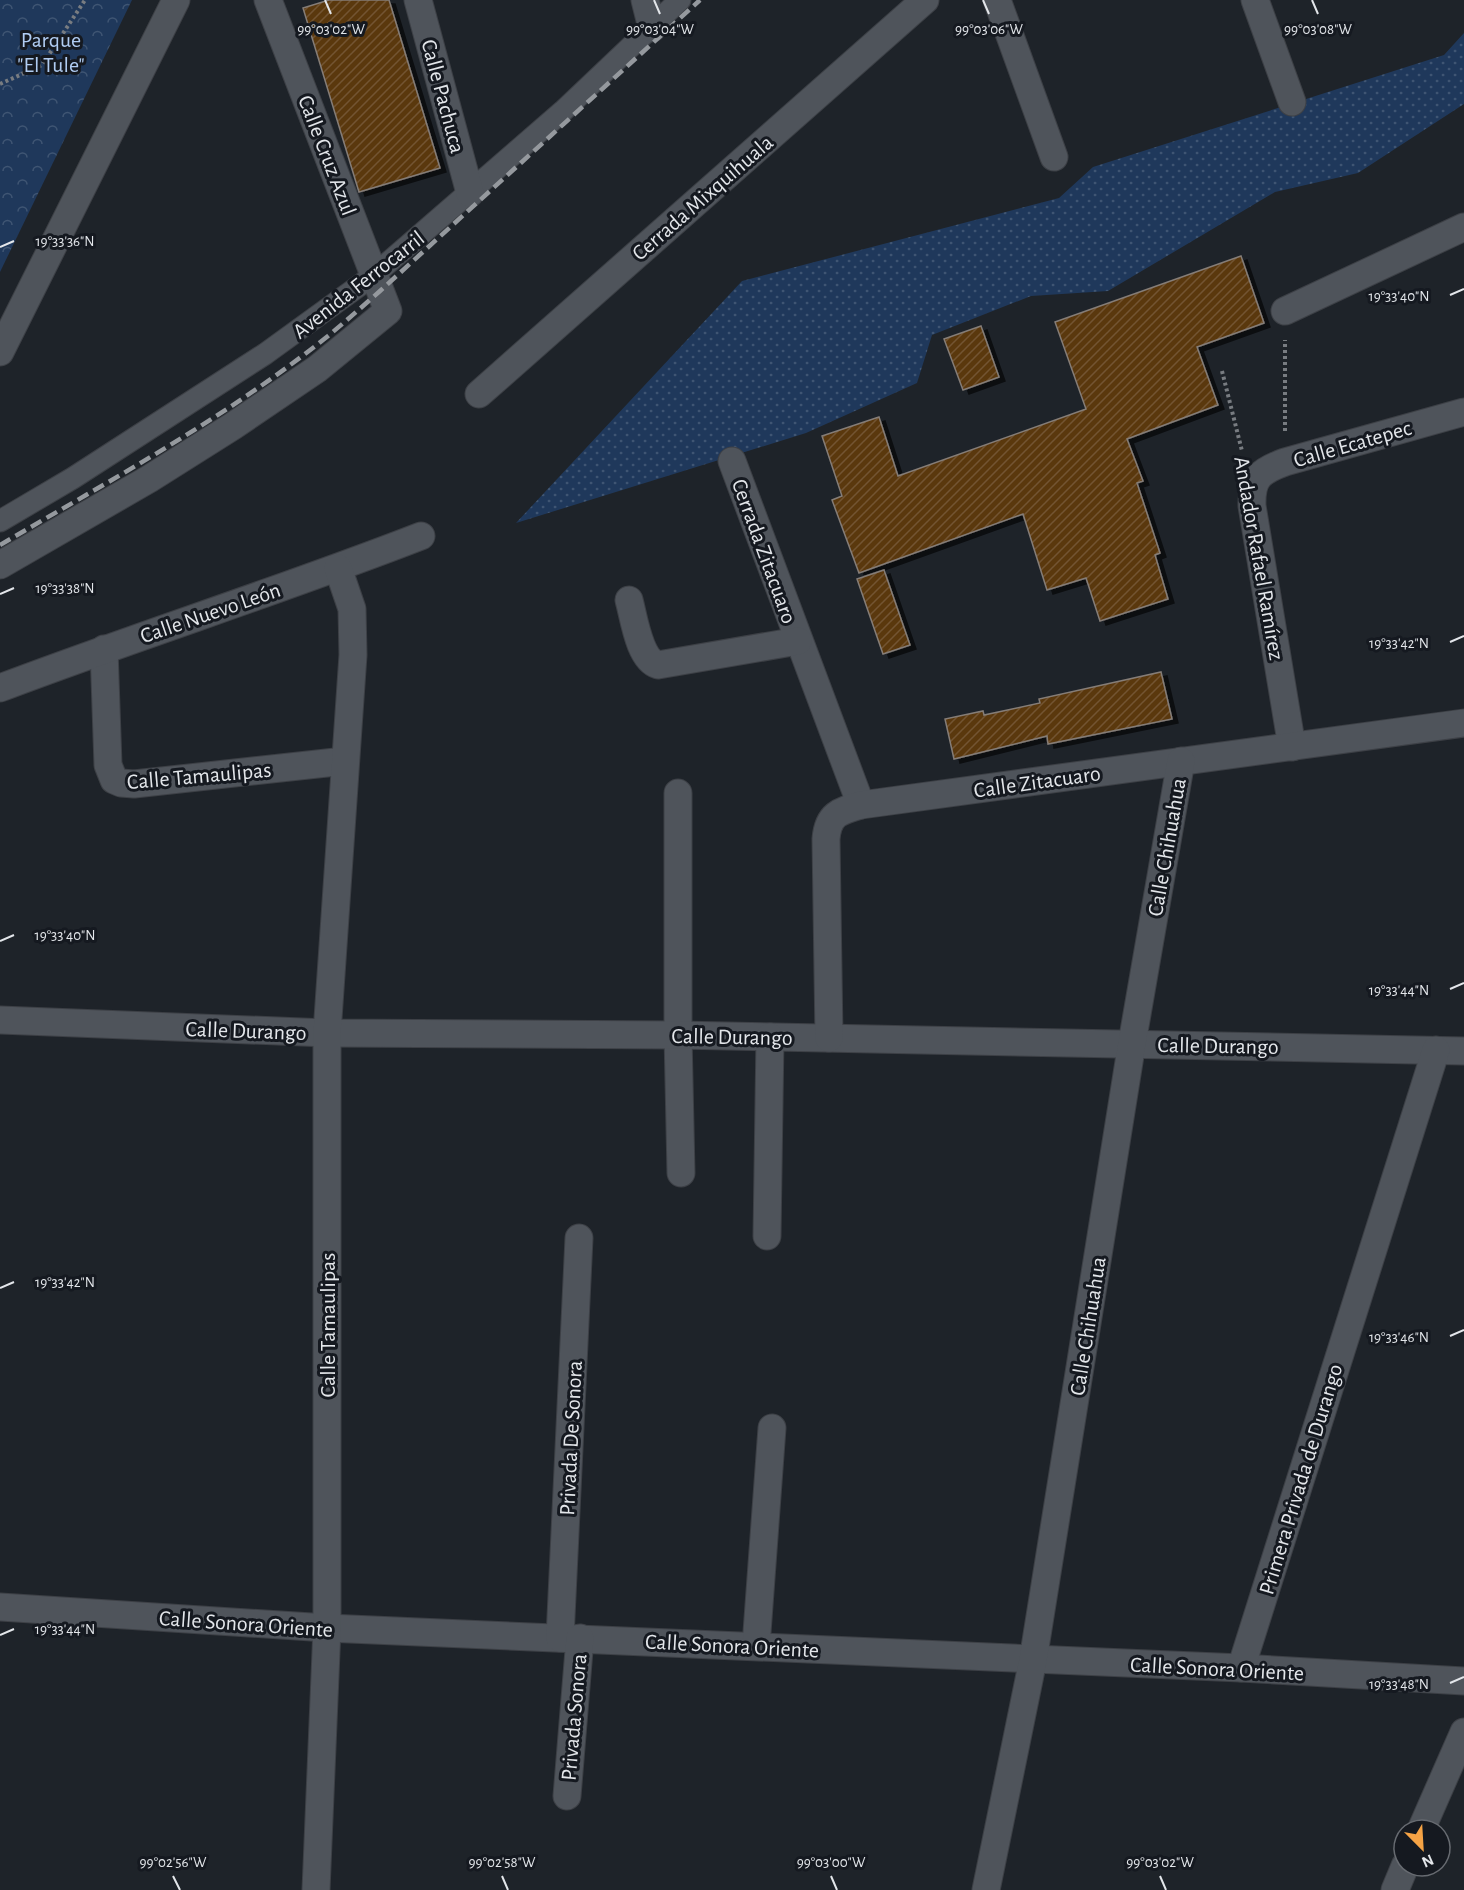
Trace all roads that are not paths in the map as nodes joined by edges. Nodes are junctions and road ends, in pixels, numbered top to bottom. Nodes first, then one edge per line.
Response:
1 (176, 0) edge
2 (268, 0) edge
3 (418, 0) edge
4 (645, 0) edge
5 (680, 0) edge
6 (925, 0) edge
7 (997, 0) edge
8 (1255, 0) edge
9 (652, 28) junction
10 (1292, 102) dead end
11 (1054, 158) dead end
12 (470, 193) junction
13 (1464, 227) edge
14 (374, 276) junction
15 (388, 310) joint
16 (1285, 311) road end
17 (0, 352) edge
18 (479, 394) dead end
19 (1464, 412) edge
20 (732, 461) dead end
21 (1251, 490) joint
22 (0, 521) edge
23 (421, 536) dead end
24 (0, 565) edge
25 (338, 568) junction
26 (629, 600) dead end
27 (798, 641) junction
28 (104, 649) junction
29 (0, 688) edge
30 (1464, 723) edge
31 (1292, 747) junction
32 (345, 761) junction
33 (1181, 761) junction
34 (678, 793) dead end
35 (861, 806) junction
36 (0, 1020) edge
37 (327, 1033) junction
38 (678, 1035) junction
39 (770, 1037) junction
40 (829, 1038) junction
41 (1132, 1043) junction
42 (1436, 1050) junction
43 (1464, 1051) edge
44 (681, 1173) dead end
45 (767, 1236) dead end
46 (579, 1238) dead end
47 (772, 1428) dead end
48 (0, 1607) edge
49 (327, 1628) junction
50 (570, 1638) junction
51 (756, 1646) junction
52 (1034, 1660) junction
53 (1241, 1668) junction
54 (1464, 1681) edge
55 (1464, 1732) edge
56 (567, 1797) dead end
57 (1426, 1818) edge
58 (316, 1890) edge
59 (986, 1890) edge

1 - 17 street
2 - 14 street, Calle Cruz Azul
3 - 12 street, Calle Pachuca
4 - 9 street
5 - 9 street, Avenida Ferrocarril
6 - 18 street, Cerrada Mixquihuala
7 - 11 street
8 - 10 street
9 - 12 street, Avenida Ferrocarril
12 - 14 street, Avenida Ferrocarril
13 - 16 street
14 - 15 street, Calle Cruz Azul
14 - 22 street, Avenida Ferrocarril
15 - 24 street, Avenida Ferrocarril
19 - 21 street, Calle Ecatepec
20 - 27 street, Cerrada Zitacuaro
21 - 31 street, Andador Rafael Ramírez
23 - 25 street, Calle Nuevo León
25 - 28 street, Calle Nuevo León
25 - 32 street, Calle Tamaulipas
26 - 27 street, Cerrada Zitacuaro
27 - 35 street, Cerrada Zitacuaro
28 - 29 street, Calle Nuevo León
28 - 32 street, Calle Tamaulipas
30 - 31 street, Calle Zitacuaro
31 - 33 street, Calle Zitacuaro
32 - 37 street, Calle Tamaulipas
33 - 35 street, Calle Zitacuaro
33 - 41 street, Calle Chihuahua
34 - 38 street
35 - 40 street, Calle Zitacuaro
36 - 37 street, Calle Durango
37 - 38 street, Calle Durango
37 - 49 street, Calle Tamaulipas
38 - 39 street, Calle Durango
38 - 44 street
39 - 40 street, Calle Durango
39 - 45 street
40 - 41 street, Calle Durango
41 - 42 street, Calle Durango
41 - 52 street, Calle Chihuahua
42 - 43 street, Calle Durango
42 - 53 street, Primera Privada de Durango
46 - 50 street, Privada De Sonora
47 - 51 street
48 - 49 street, Calle Sonora Oriente
49 - 50 street, Calle Sonora Oriente
49 - 58 street, Calle Tamaulipas
50 - 51 street, Calle Sonora Oriente
50 - 56 street, Privada Sonora
51 - 52 street, Calle Sonora Oriente
52 - 53 street, Calle Sonora Oriente
52 - 59 street, Calle Chihuahua
53 - 54 street, Calle Sonora Oriente
55 - 57 street

